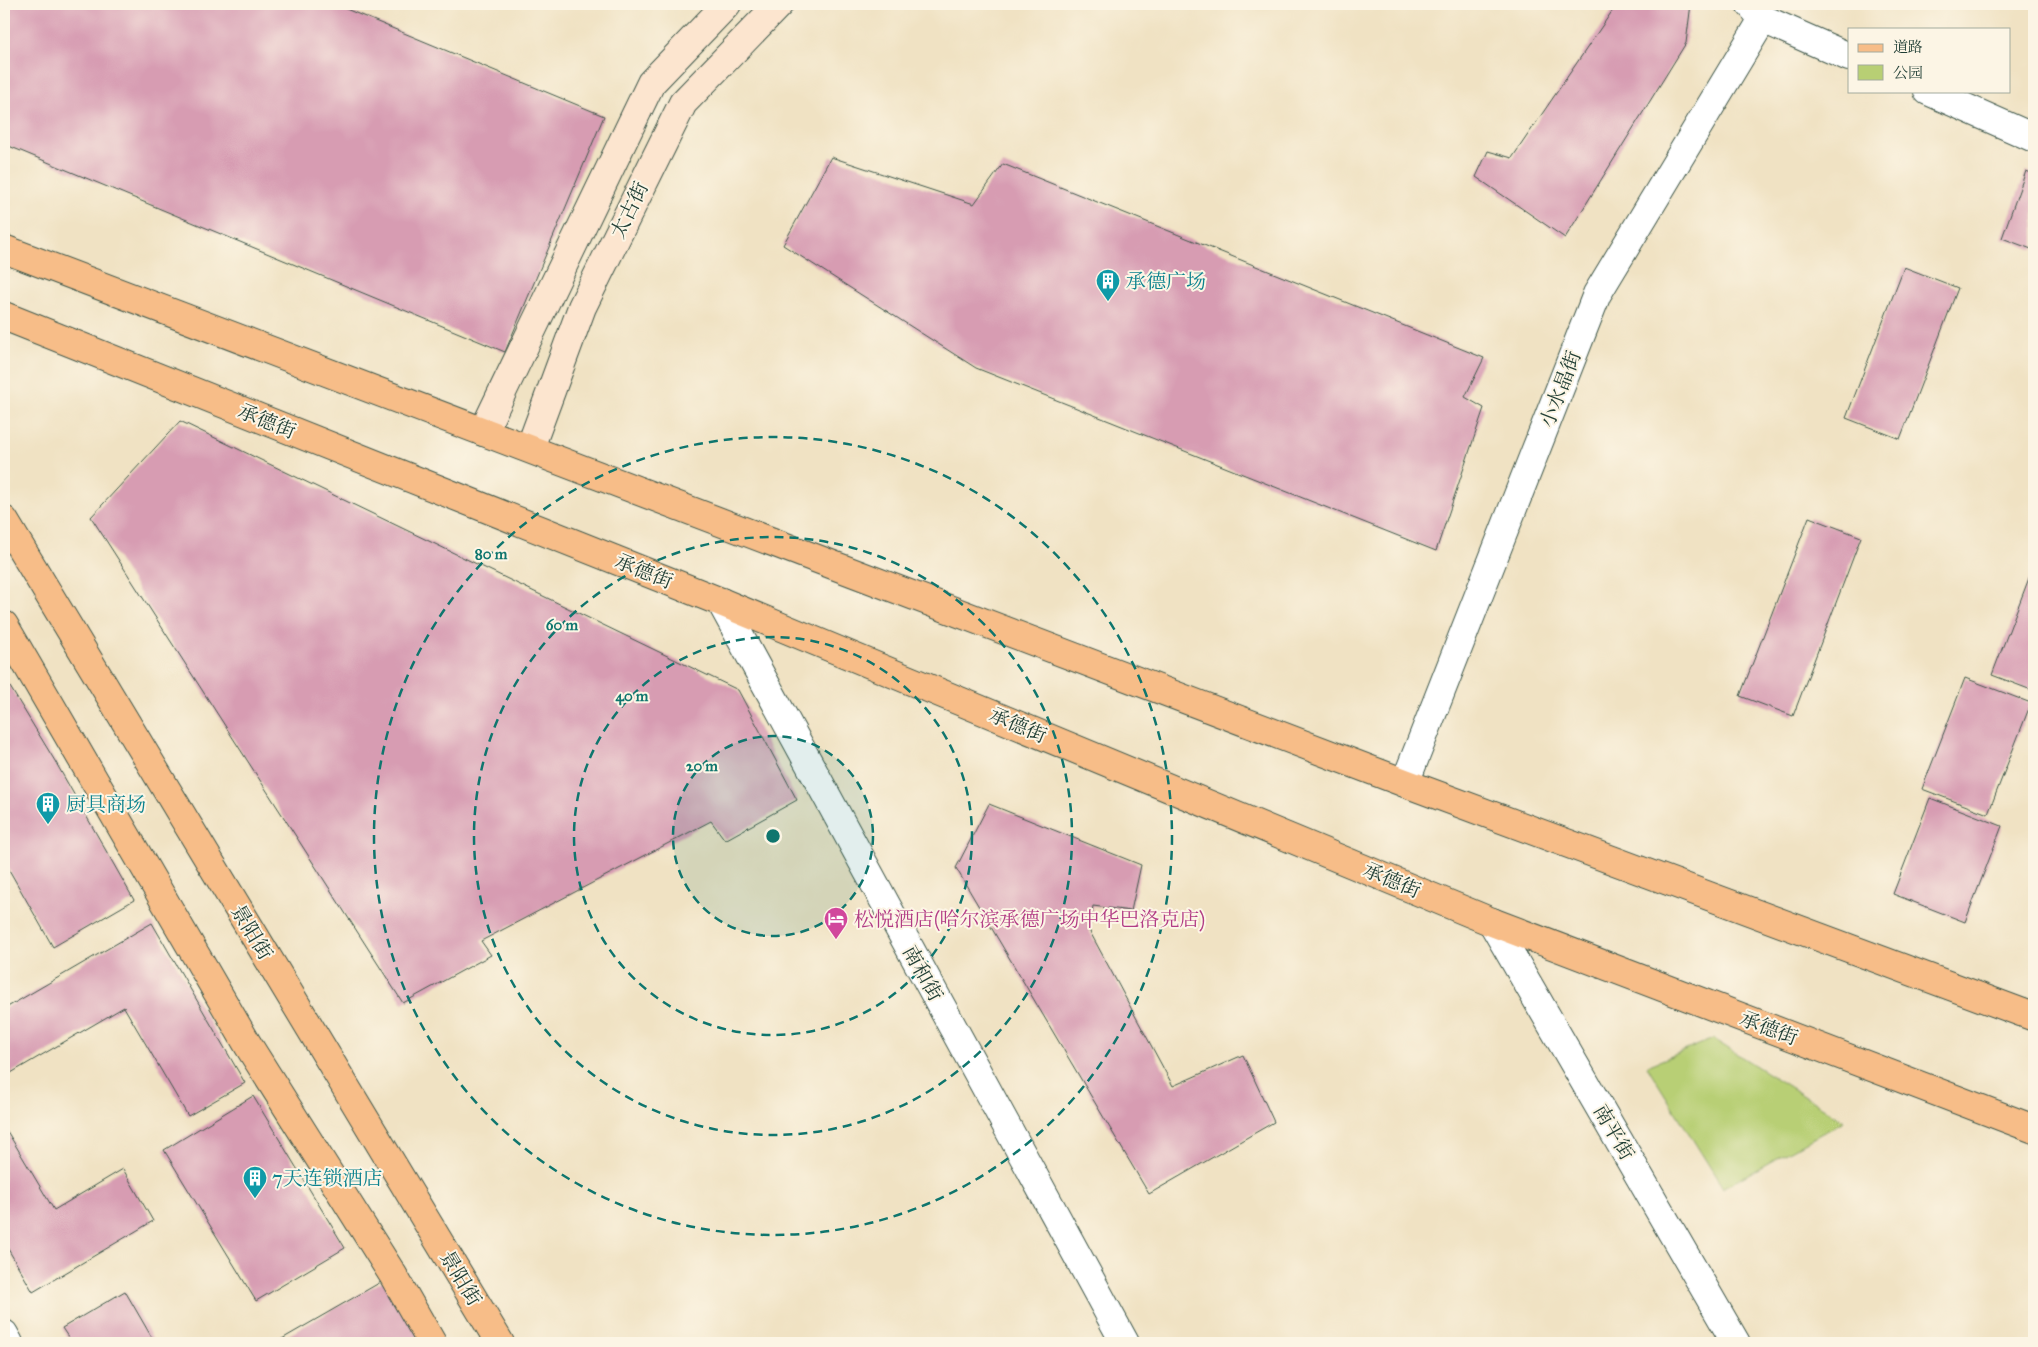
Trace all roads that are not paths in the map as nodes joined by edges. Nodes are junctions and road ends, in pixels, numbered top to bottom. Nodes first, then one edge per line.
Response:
1 (728, 4) edge
2 (779, 4) edge
3 (1756, 11) edge
4 (1848, 57) edge
5 (1930, 92) edge
6 (2034, 138) edge
7 (4, 249) edge
8 (4, 316) edge
9 (4, 336) edge
10 (69, 342) junction
11 (483, 432) junction
12 (530, 448) junction
13 (4, 520) edge
14 (721, 602) junction
15 (4, 625) edge
16 (1405, 783) junction
17 (1492, 922) junction
18 (2034, 1017) edge
19 (2034, 1129) edge
20 (4, 1334) edge
21 (9, 1343) edge
22 (432, 1343) edge
23 (500, 1343) edge
24 (1124, 1343) edge
25 (1736, 1343) edge

1 - 11 main road, 太古街
2 - 12 main road, 太古街
3 - 4 street
3 - 16 street, 小水晶街
5 - 6 street
7 - 11 main road
8 - 10 main road, 承德街
9 - 10 main road
10 - 14 main road, 承德街
11 - 12 main road
12 - 16 main road
13 - 23 main road, 景阳街
14 - 17 main road, 承德街
14 - 24 street, 南和街
15 - 22 main road
16 - 18 main road
17 - 19 main road, 承德街
17 - 25 street, 南平街
20 - 21 street

